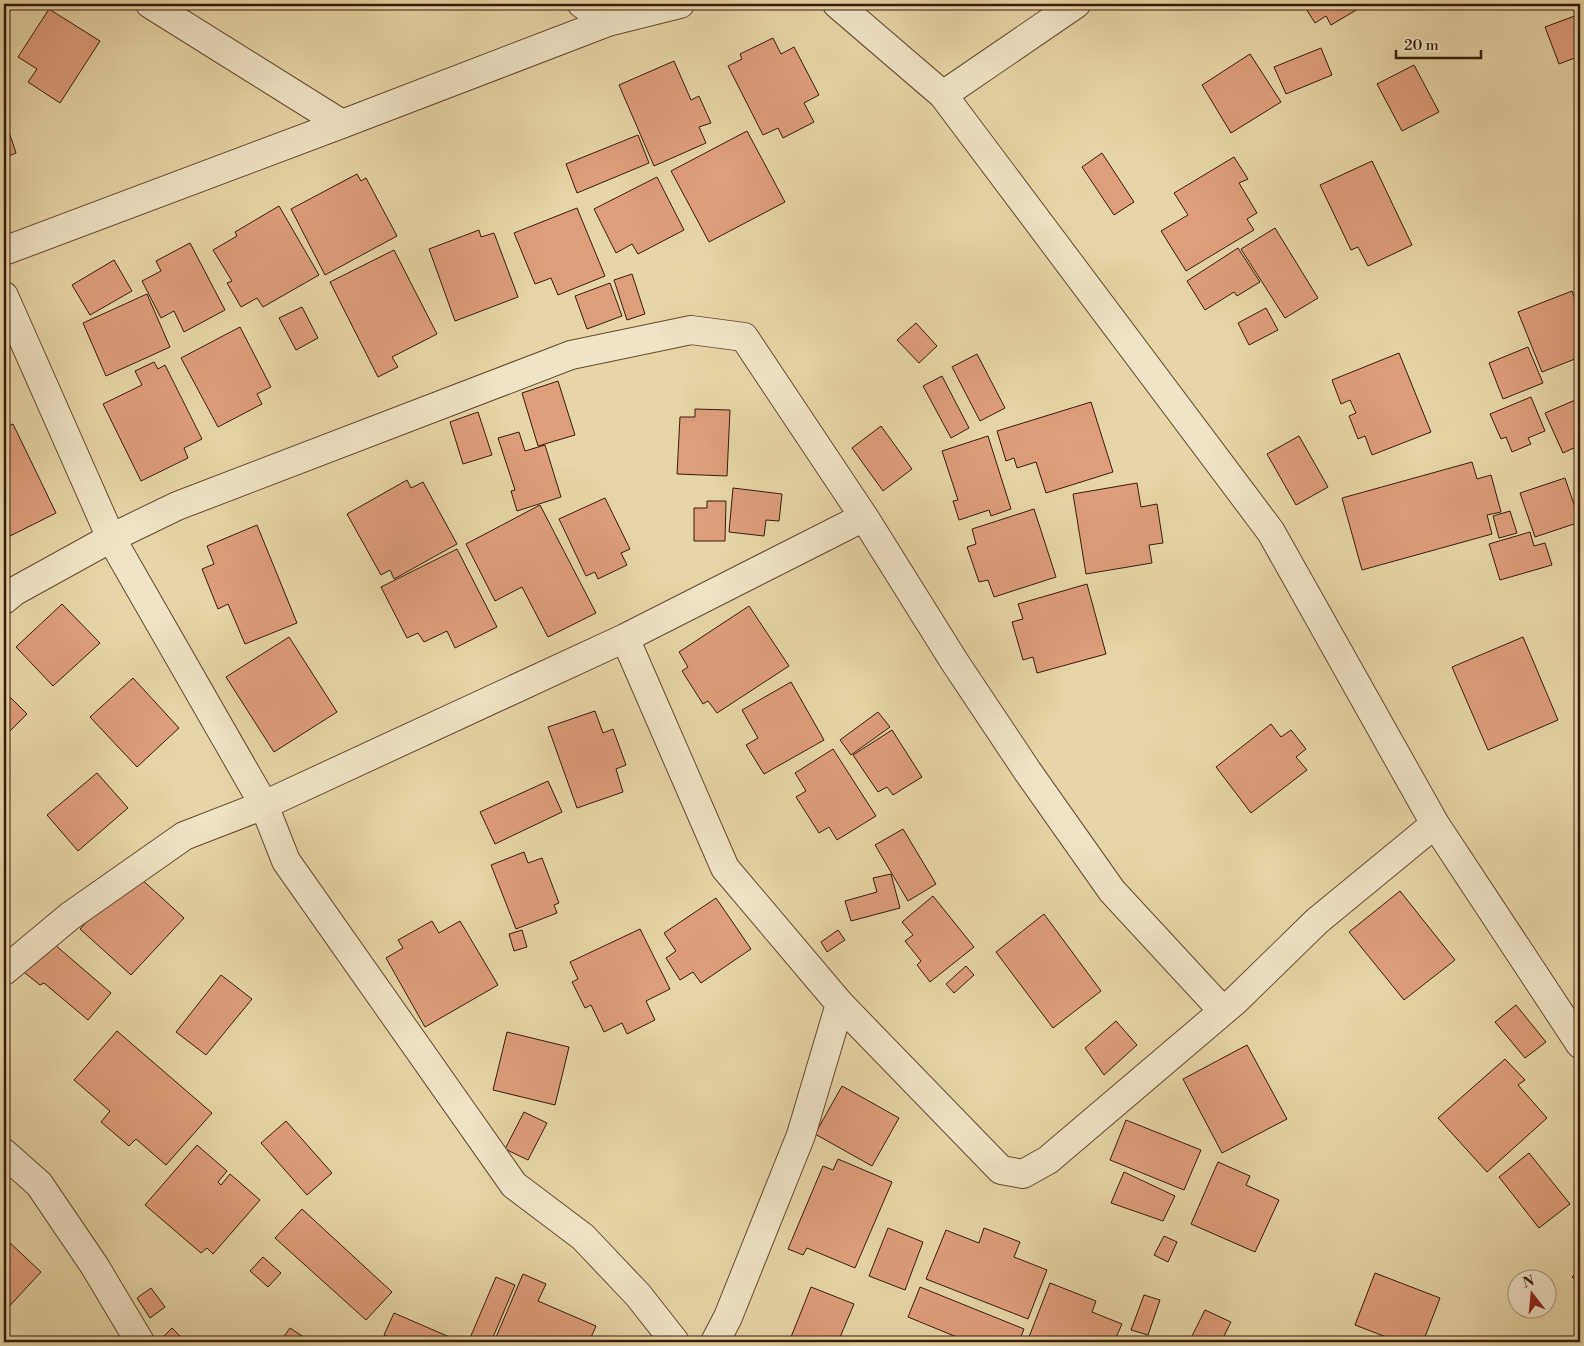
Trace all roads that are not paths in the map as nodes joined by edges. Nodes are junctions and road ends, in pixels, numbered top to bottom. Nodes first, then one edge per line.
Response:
1 (150, 4) edge
2 (582, 4) edge
3 (680, 4) edge
4 (837, 4) edge
5 (1076, 4) edge
6 (608, 22) junction
7 (943, 95) junction
8 (342, 124) junction
9 (4, 251) edge
10 (4, 296) edge
11 (864, 517) junction
12 (111, 538) junction
13 (4, 600) edge
14 (625, 638) junction
15 (264, 806) junction
16 (1434, 824) junction
17 (4, 971) edge
18 (840, 1004) junction
19 (1223, 1011) junction
20 (1580, 1044) edge
21 (4, 1153) edge
22 (140, 1342) edge
23 (675, 1342) edge
24 (715, 1342) edge

1 - 8 street
2 - 6 street
3 - 6 street
4 - 7 street
5 - 7 street
6 - 8 street
7 - 16 street
8 - 9 street
10 - 12 street
11 - 12 street
11 - 14 street
11 - 19 street
12 - 13 street
12 - 15 street
14 - 15 street
14 - 18 street
15 - 17 street
15 - 23 street
16 - 19 street
16 - 20 street
18 - 19 street
18 - 24 street
21 - 22 street

